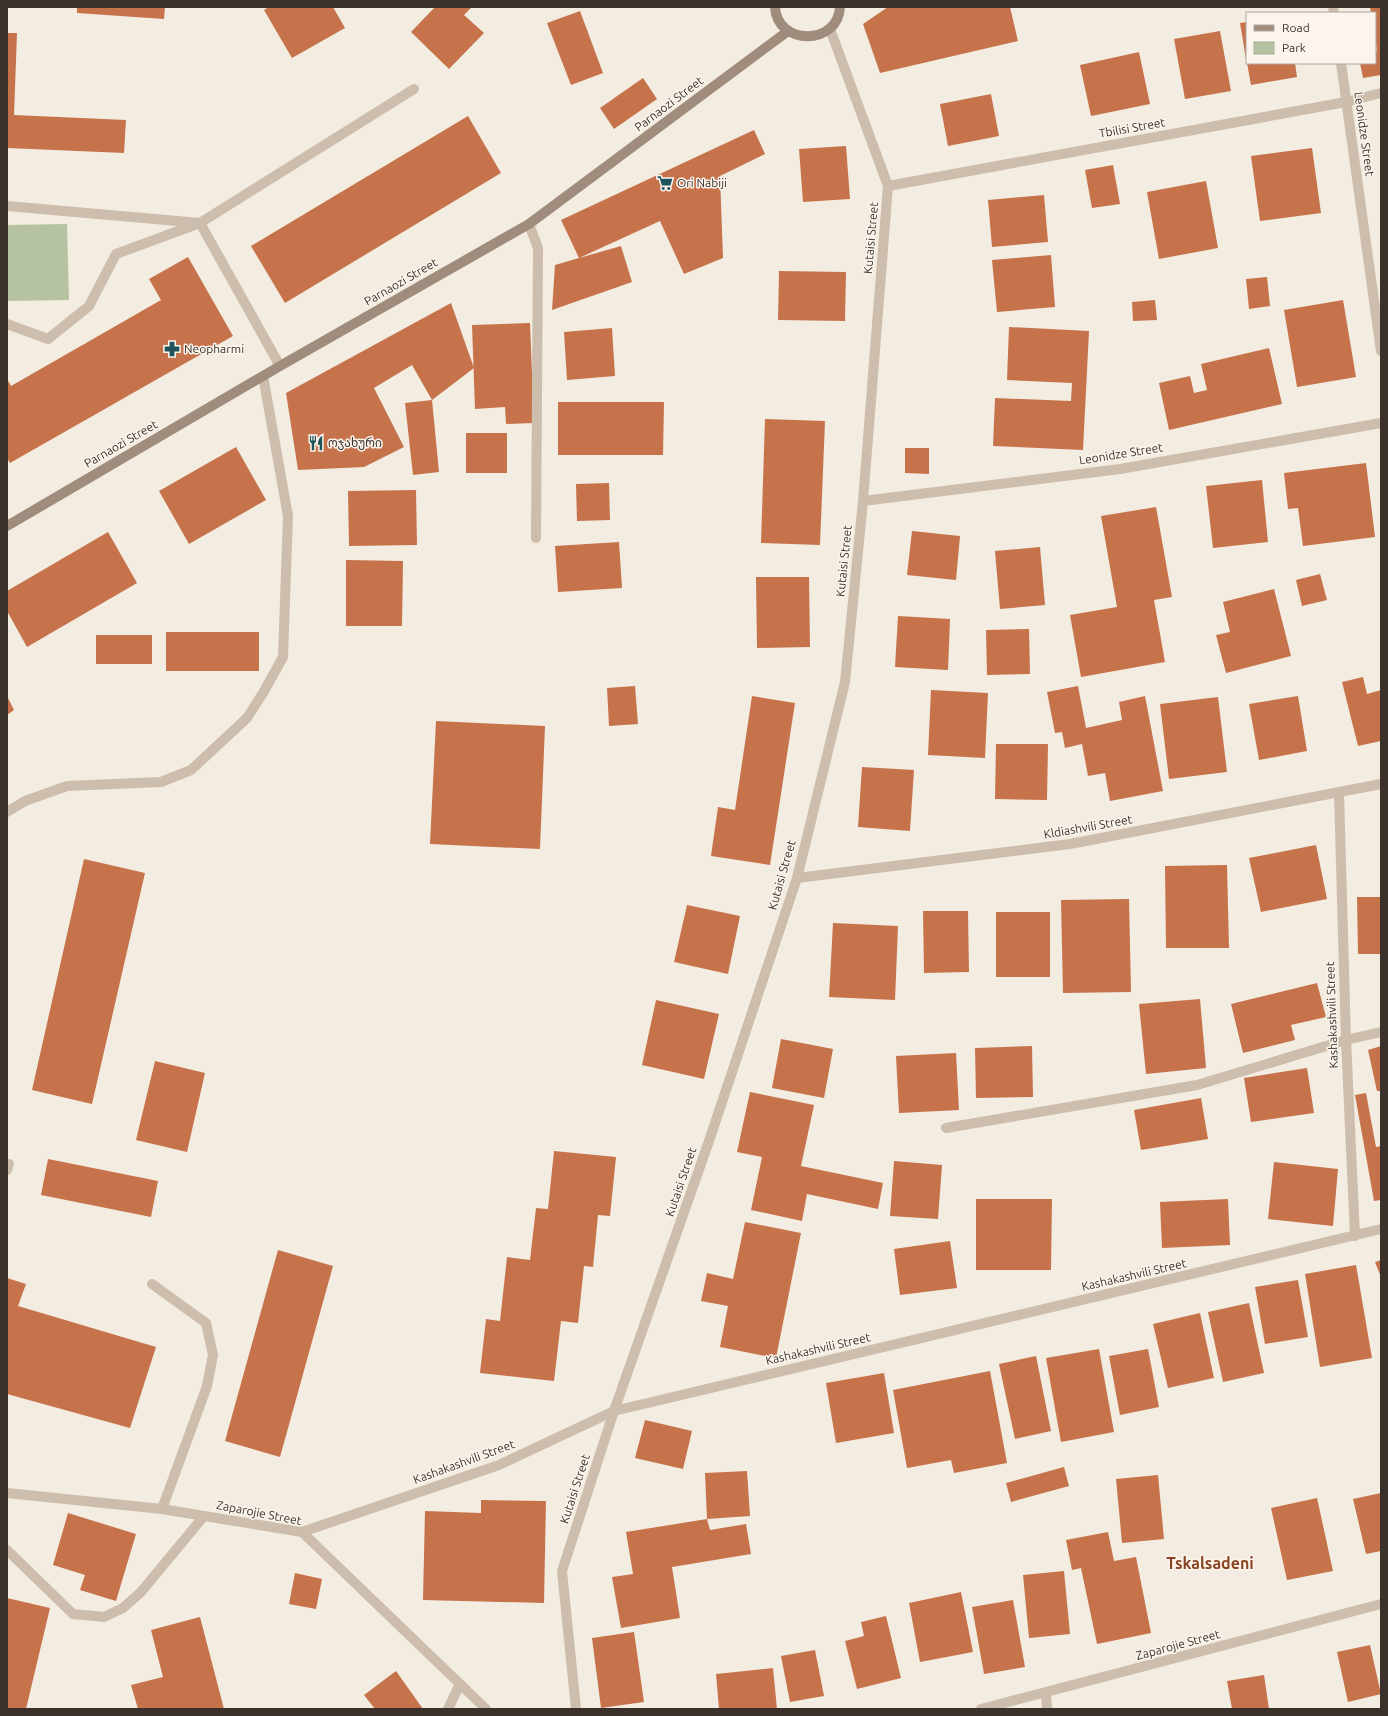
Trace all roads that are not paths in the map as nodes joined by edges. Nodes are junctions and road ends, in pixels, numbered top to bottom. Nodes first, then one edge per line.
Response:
1 (775, 7) edge
2 (840, 7) edge
3 (830, 29) junction
4 (788, 31) junction
5 (1341, 64) edge
6 (414, 89) dead end
7 (1381, 93) edge
8 (1346, 102) junction
9 (888, 186) junction
10 (7, 206) edge
11 (200, 223) junction
12 (529, 224) junction
13 (7, 324) edge
14 (1381, 351) edge
15 (280, 366) junction
16 (263, 376) junction
17 (1381, 423) edge
18 (863, 501) junction
19 (7, 526) edge
20 (536, 538) dead end
21 (1381, 784) edge
22 (1338, 793) junction
23 (7, 812) edge
24 (797, 878) junction
25 (1381, 1032) edge
26 (1346, 1040) junction
27 (946, 1128) dead end
28 (1381, 1228) edge
29 (1355, 1236) junction
30 (152, 1284) dead end
31 (614, 1411) junction
32 (7, 1493) edge
33 (162, 1509) junction
34 (204, 1516) junction
35 (302, 1532) junction
36 (7, 1550) edge
37 (1381, 1604) edge
38 (460, 1684) junction
39 (1046, 1693) junction
40 (448, 1709) edge
41 (486, 1709) edge
42 (576, 1709) edge
43 (981, 1709) edge
44 (1047, 1709) edge

1 - 4 street
2 - 3 street
3 - 4 street
3 - 9 street, Kutaisi Street
4 - 12 street, Parnaozi Street
5 - 8 street, Leonidze Street
6 - 11 street
7 - 8 street, Tbilisi Street
8 - 9 street, Tbilisi Street
8 - 14 street, Leonidze Street
9 - 18 street, Kutaisi Street
10 - 11 street
11 - 13 street
11 - 15 street
12 - 15 street, Parnaozi Street
12 - 20 street
15 - 16 street, Parnaozi Street
16 - 19 street, Parnaozi Street
16 - 23 street
17 - 18 street, Leonidze Street
18 - 24 street, Kutaisi Street
21 - 22 street, Kldiashvili Street
22 - 24 street, Kldiashvili Street
22 - 26 street, Kashakashvili Street
24 - 31 street, Kutaisi Street
25 - 26 street
26 - 27 street
26 - 29 street, Kashakashvili Street
28 - 29 street, Kashakashvili Street
29 - 31 street, Kashakashvili Street
30 - 33 street
31 - 35 street, Kashakashvili Street
31 - 42 street, Kutaisi Street
32 - 33 street, Zaparojie Street
33 - 34 street, Zaparojie Street
34 - 35 street, Zaparojie Street
34 - 36 street
35 - 38 street, Zaparojie Street
37 - 39 street, Zaparojie Street
38 - 40 street
38 - 41 street, Zaparojie Street
39 - 43 street, Zaparojie Street
39 - 44 street

